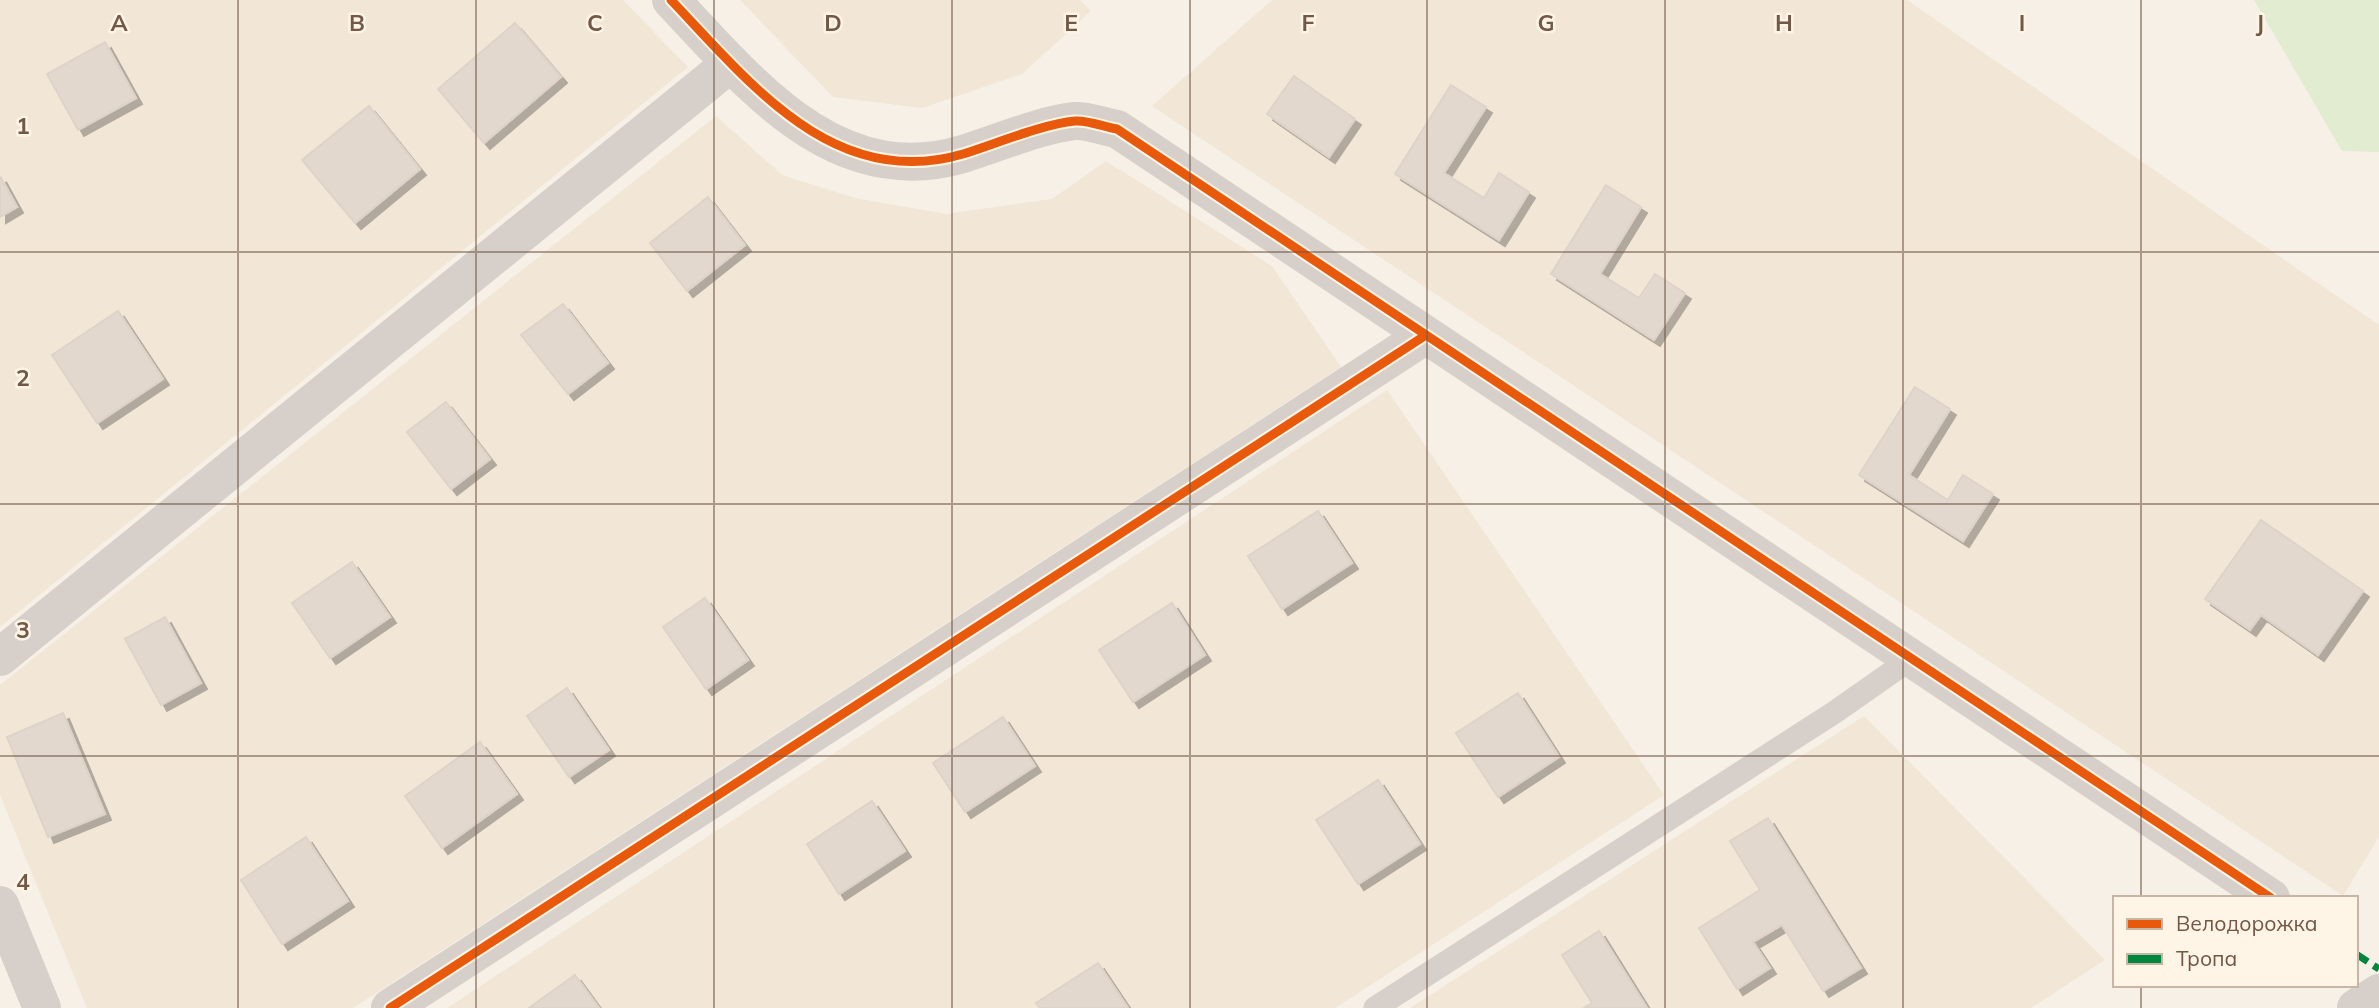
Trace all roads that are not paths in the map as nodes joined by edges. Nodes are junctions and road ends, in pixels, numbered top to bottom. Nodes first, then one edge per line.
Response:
1 (671, 0) edge
2 (731, 63) junction
3 (1426, 335) junction
4 (0, 657) edge
5 (1912, 658) junction
6 (2268, 896) edge
7 (0, 905) edge
8 (2379, 993) edge
9 (42, 1008) edge
10 (390, 1008) edge
11 (1375, 1008) edge
12 (2356, 1008) edge

1 - 2 street
2 - 3 street
2 - 4 street
3 - 5 street
3 - 10 street
5 - 6 street
5 - 11 lane
7 - 9 street
8 - 12 street

